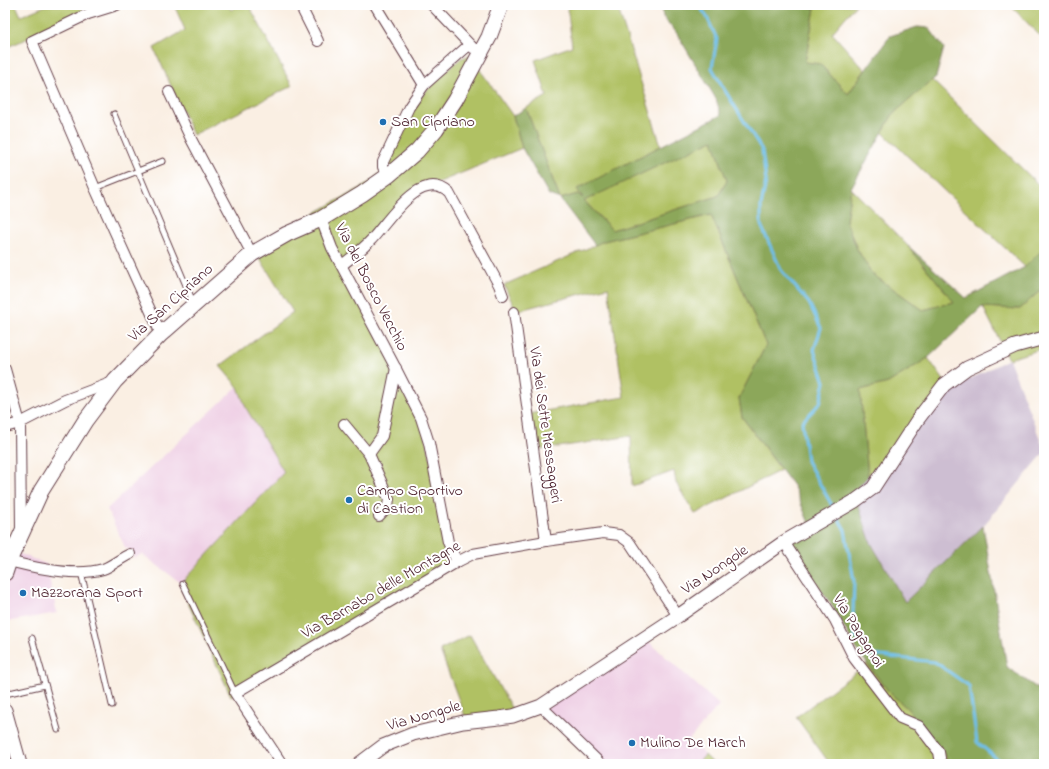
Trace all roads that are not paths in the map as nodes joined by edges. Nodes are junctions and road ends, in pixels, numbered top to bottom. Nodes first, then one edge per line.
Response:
1 (117, 5) edge
2 (300, 5) edge
3 (375, 5) edge
4 (432, 5) edge
5 (501, 5) edge
6 (318, 41) dead end
7 (474, 49) junction
8 (424, 85) junction
9 (169, 92) dead end
10 (114, 114) dead end
11 (163, 161) dead end
12 (138, 171) junction
13 (389, 175) junction
14 (95, 188) junction
15 (321, 219) junction
16 (252, 254) junction
17 (342, 265) junction
18 (503, 296) dead end
19 (195, 305) junction
20 (514, 312) dead end
21 (161, 334) junction
22 (1044, 338) edge
23 (396, 368) junction
24 (5, 369) edge
25 (115, 381) junction
26 (20, 423) junction
27 (344, 424) dead end
28 (5, 427) edge
29 (369, 454) junction
30 (379, 516) dead end
31 (21, 534) junction
32 (546, 541) junction
33 (784, 542) junction
34 (130, 554) dead end
35 (456, 562) junction
36 (7, 567) edge
37 (81, 572) junction
38 (183, 584) dead end
39 (678, 616) junction
40 (32, 638) dead end
41 (45, 685) junction
42 (235, 692) junction
43 (5, 694) edge
44 (112, 705) dead end
45 (542, 706) junction
46 (5, 710) edge
47 (58, 730) dead end
48 (20, 764) edge
49 (282, 764) edge
50 (359, 764) edge
51 (601, 764) edge
52 (941, 764) edge

1 - 14 street
2 - 6 street
3 - 8 street
4 - 7 street
5 - 7 main road, Via San Cipriano
7 - 8 street, Via San Cipriano
7 - 13 main road, Via San Cipriano
8 - 13 street, Via San Cipriano
9 - 16 street
10 - 12 lane
11 - 12 lane
12 - 14 lane
12 - 19 lane
13 - 15 main road, Via San Cipriano
14 - 21 street
15 - 16 main road, Via San Cipriano
15 - 17 street, Via del Bosco Vecchio
16 - 19 main road, Via San Cipriano
17 - 18 street
17 - 23 street, Via del Bosco Vecchio
19 - 21 main road, Via San Cipriano
20 - 32 street, Via dei Sette Messaggeri
21 - 25 main road, Via San Cipriano
22 - 33 street, Via Nongole
23 - 29 street, Via del Bosco Vecchio
23 - 35 street, Via del Bosco Vecchio
24 - 26 street, Via San Cipriano
25 - 26 street, Via San Cipriano
25 - 31 main road, Via San Cipriano
26 - 28 street, Via San Cipriano
26 - 31 street, Via San Cipriano
27 - 29 street
29 - 30 street
31 - 36 main road, Via San Cipriano
32 - 35 street, Via Barnabo delle Montagne
32 - 39 street, Via Barnabo delle Montagne
33 - 39 street, Via Nongole
33 - 52 street, Via Pagagnoi
34 - 37 street, Via San Cipriano
35 - 42 street, Via Barnabo delle Montagne
36 - 37 street, Via San Cipriano
37 - 44 lane
38 - 42 lane
39 - 45 street, Via Nongole
40 - 41 lane
41 - 43 lane
41 - 47 lane
42 - 49 street
45 - 50 street, Via Nongole
45 - 51 street
46 - 48 street

